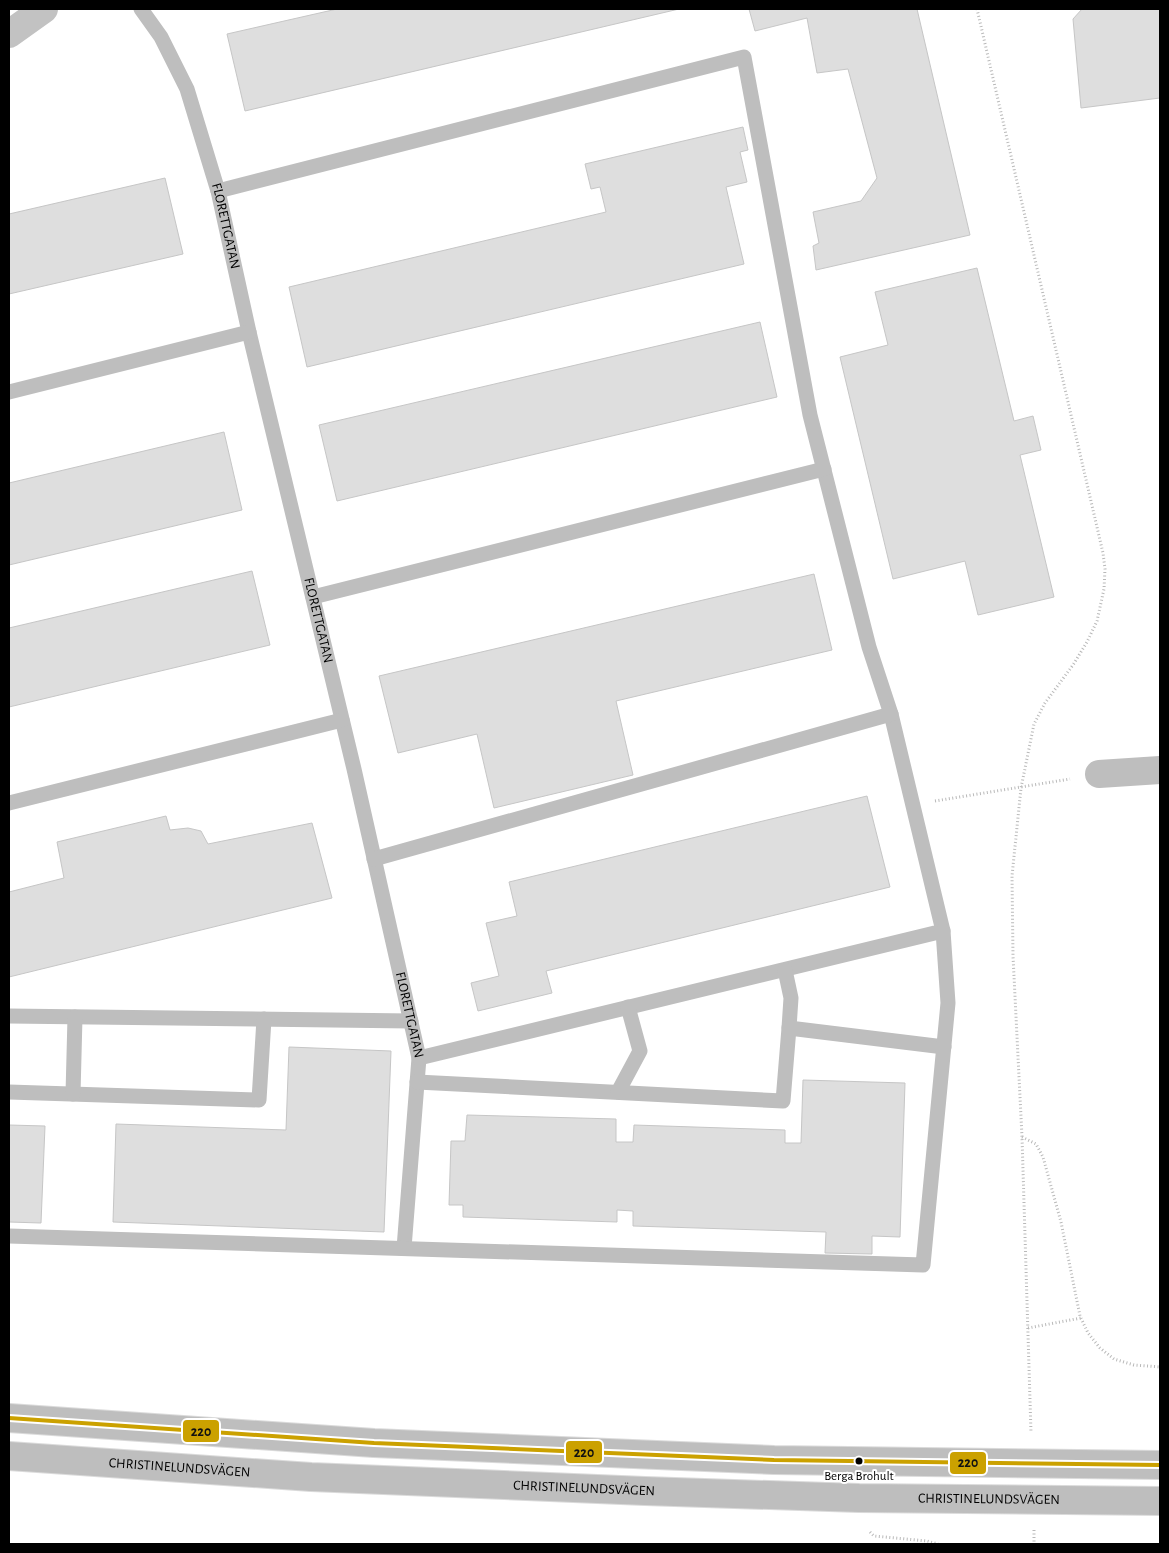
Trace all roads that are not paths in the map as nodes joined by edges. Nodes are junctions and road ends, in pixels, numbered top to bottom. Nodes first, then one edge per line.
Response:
1 (44, 9) edge
2 (141, 9) edge
3 (9, 34) edge
4 (218, 191) junction
5 (249, 332) junction
6 (9, 392) edge
7 (824, 469) junction
8 (313, 597) junction
9 (891, 714) junction
10 (342, 720) junction
11 (1160, 770) edge
12 (1100, 774) road end
13 (9, 803) edge
14 (374, 858) junction
15 (943, 931) junction
16 (785, 970) junction
17 (628, 1007) junction
18 (9, 1016) edge
19 (75, 1017) junction
20 (264, 1019) junction
21 (411, 1021) junction
22 (789, 1028) junction
23 (944, 1048) junction
24 (419, 1058) junction
25 (417, 1082) junction
26 (9, 1092) edge
27 (618, 1092) junction
28 (72, 1094) junction
29 (9, 1236) edge
30 (404, 1248) junction
31 (14, 1418) edge
32 (9, 1456) edge
33 (1160, 1465) edge
34 (9, 1466) edge
35 (157, 1467) junction
36 (1160, 1500) edge

1 - 3 street
2 - 4 lane, FLORETTGATAN
4 - 5 lane, FLORETTGATAN
4 - 7 lane
5 - 6 lane
5 - 8 lane, FLORETTGATAN
7 - 8 lane
7 - 9 lane
8 - 10 lane, FLORETTGATAN
9 - 14 lane
9 - 15 lane
10 - 13 lane
10 - 14 lane, FLORETTGATAN
11 - 12 main road
14 - 21 lane, FLORETTGATAN
15 - 16 lane
15 - 23 lane
16 - 17 lane
16 - 22 lane
17 - 24 lane
17 - 27 lane
18 - 19 lane
19 - 20 lane
19 - 28 lane
20 - 21 lane
20 - 28 lane
21 - 24 lane, FLORETTGATAN
22 - 23 lane
22 - 27 lane
23 - 30 lane
24 - 25 lane, FLORETTGATAN
25 - 27 lane
25 - 30 lane, FLORETTGATAN
26 - 28 lane
29 - 30 lane
31 - 33 main road
32 - 35 main road, CHRISTINELUNDSVÄGEN
34 - 35 main road
35 - 36 main road, CHRISTINELUNDSVÄGEN

